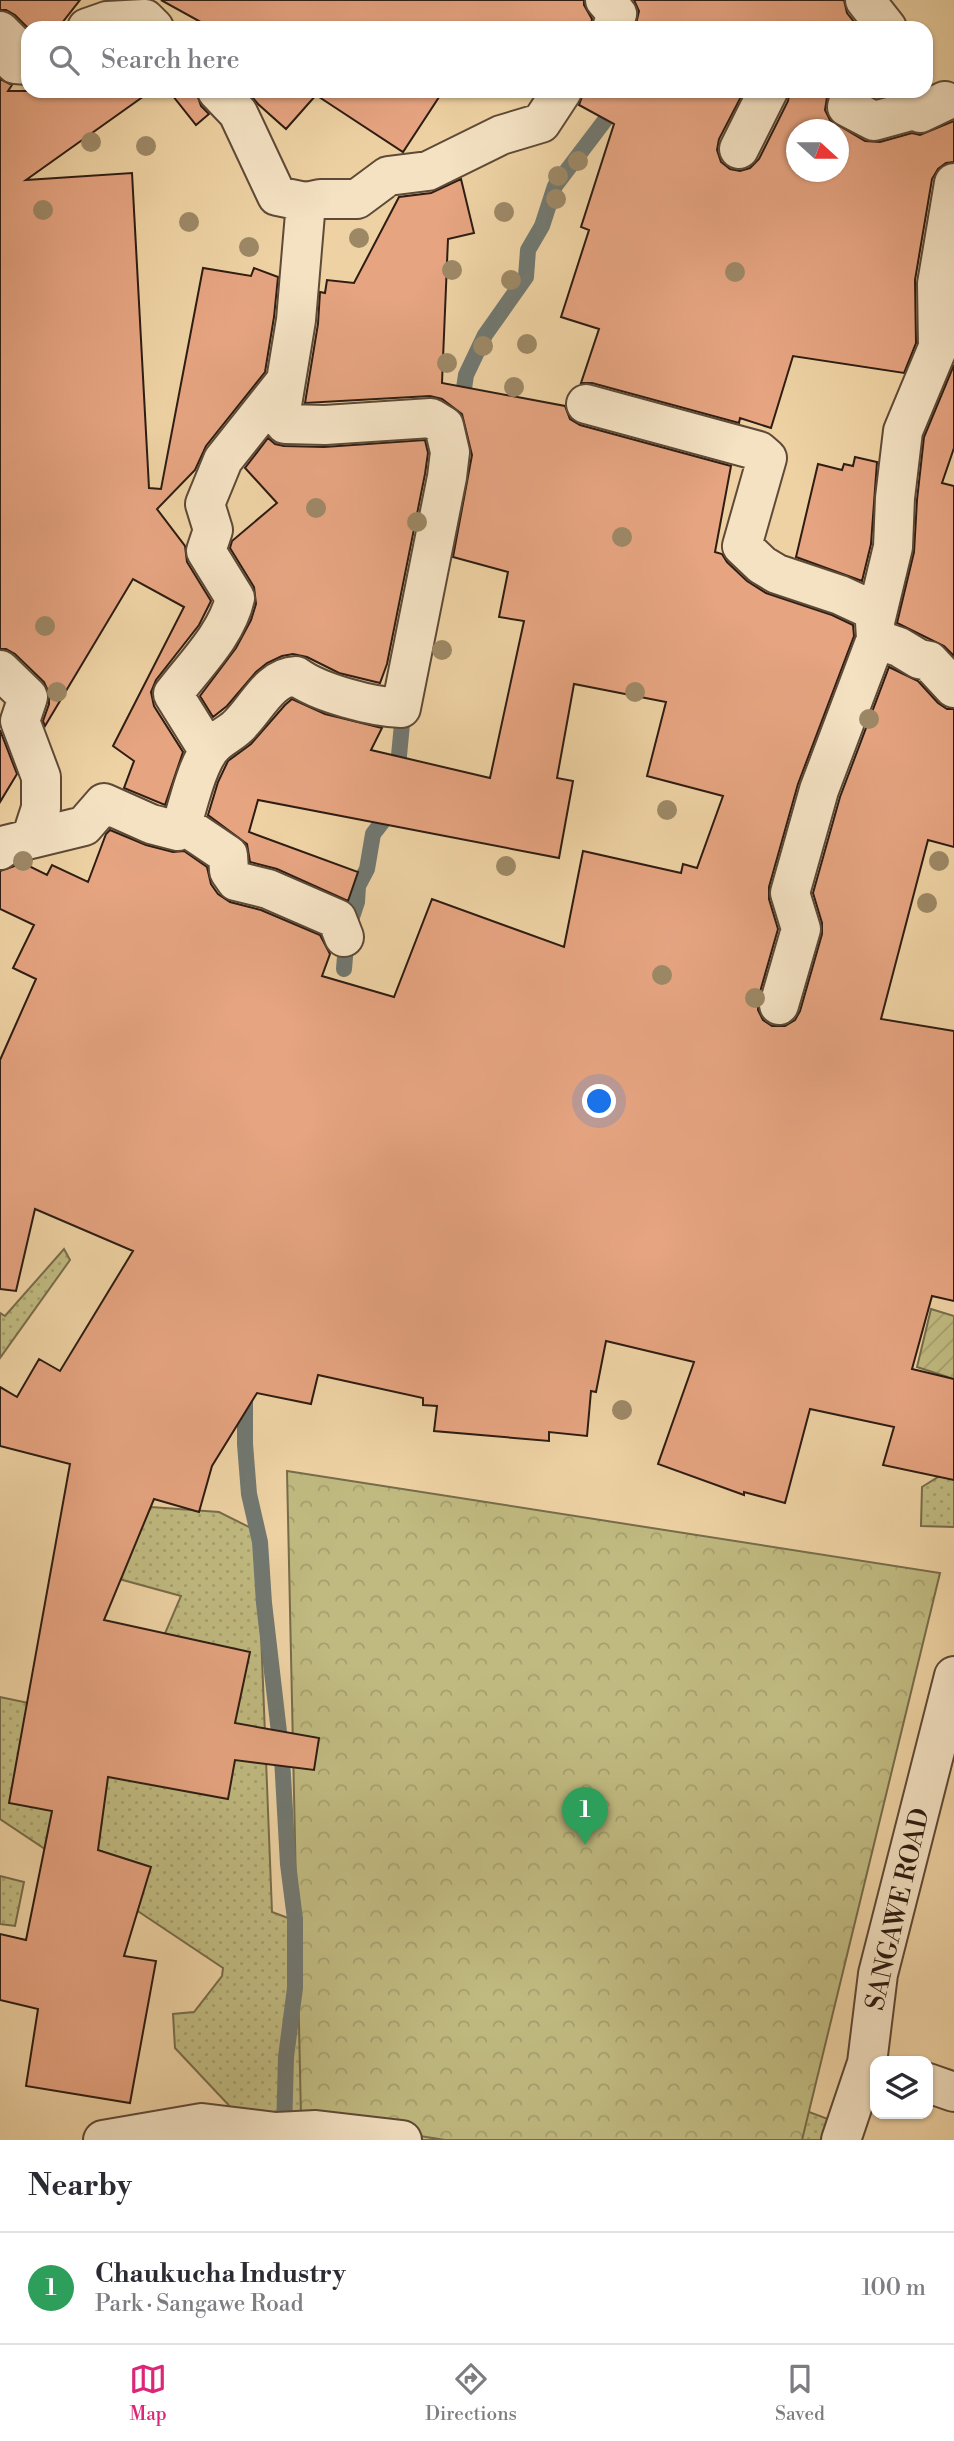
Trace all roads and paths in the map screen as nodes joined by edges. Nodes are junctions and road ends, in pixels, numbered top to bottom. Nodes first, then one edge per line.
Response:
1 (605, 0) edge
2 (865, 0) edge
3 (104, 16) edge
4 (147, 21) edge
5 (614, 21) edge
6 (882, 21) edge
7 (0, 32) edge
8 (21, 64) edge
9 (941, 96) edge
10 (224, 98) edge
11 (558, 98) edge
12 (764, 98) edge
13 (850, 98) edge
14 (739, 149) dead end
15 (954, 183) edge
16 (306, 202) junction
17 (285, 382) junction
18 (586, 404) dead end
19 (877, 623) junction
20 (0, 670) edge
21 (954, 688) edge
22 (210, 749) junction
23 (182, 824) junction
24 (15, 844) edge
25 (344, 937) dead end
26 (779, 1006) dead end
27 (954, 1676) edge
28 (872, 2056) edge
29 (870, 2068) edge
30 (933, 2085) edge
31 (954, 2092) edge
32 (103, 2140) edge
33 (402, 2140) edge
34 (841, 2140) edge

1 - 5 street
2 - 6 street
3 - 4 street
7 - 8 street
9 - 13 street
10 - 16 street
11 - 16 street
12 - 14 street
15 - 19 street
16 - 17 street
17 - 22 street
17 - 22 street
18 - 19 street
19 - 21 street
19 - 26 street
20 - 24 street
22 - 23 street
23 - 24 street
23 - 25 street
27 - 28 street, SANGAWE ROAD
29 - 34 street, SANGAWE ROAD
30 - 31 street
32 - 33 street

